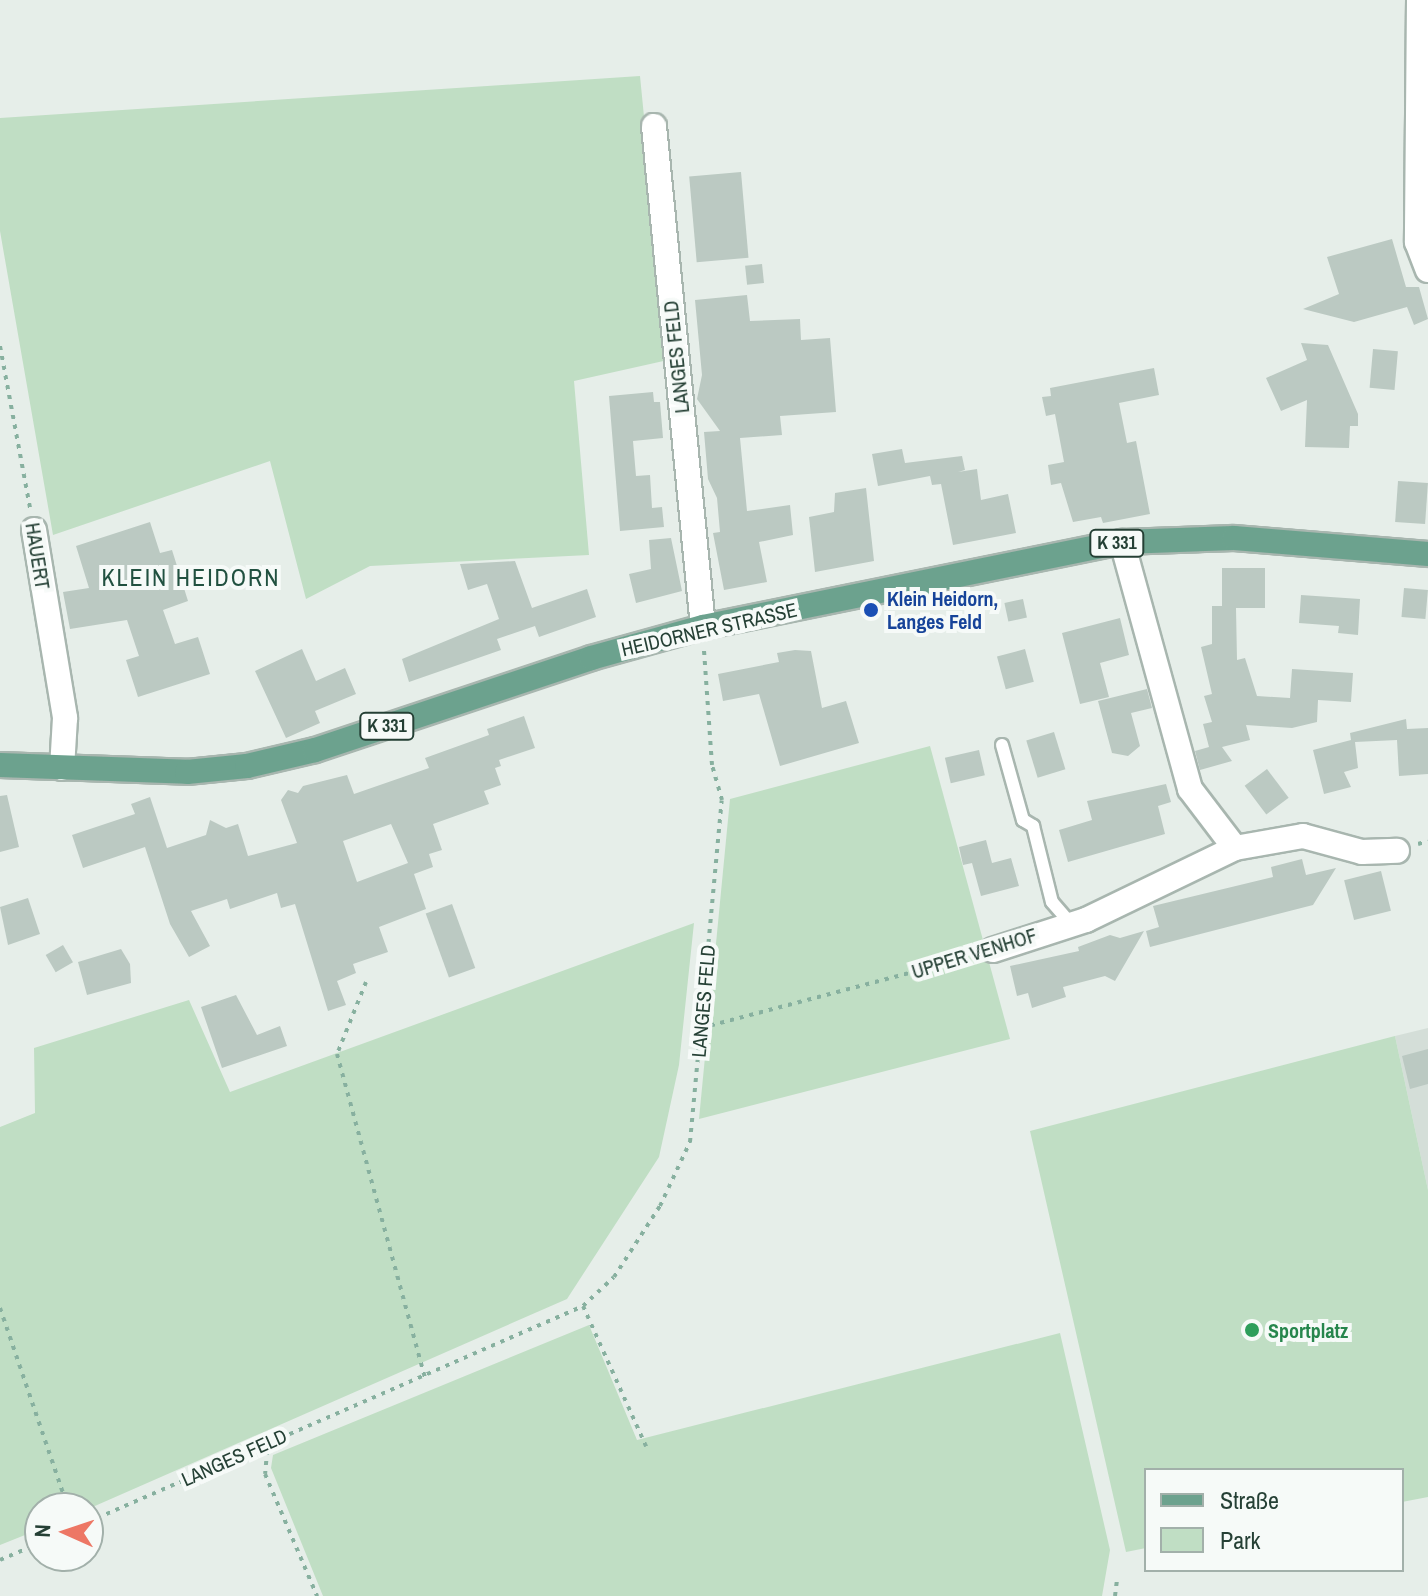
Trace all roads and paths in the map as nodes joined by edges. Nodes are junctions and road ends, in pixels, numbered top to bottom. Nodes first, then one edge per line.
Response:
1 (1419, 0) edge
2 (654, 126) dead end
3 (1428, 270) edge
4 (0, 346) edge
5 (34, 530) joint
6 (1122, 542) junction
7 (1428, 554) edge
8 (703, 627) junction
9 (1002, 745) dead end
10 (0, 765) edge
11 (62, 768) junction
12 (1235, 848) junction
13 (1397, 851) dead end
14 (1070, 923) junction
15 (993, 950) joint
16 (366, 982) dead end
17 (701, 1028) junction
18 (583, 1306) junction
19 (0, 1308) edge
20 (425, 1377) junction
21 (268, 1441) junction
22 (646, 1446) dead end
23 (63, 1492) edge
24 (104, 1515) edge
25 (24, 1550) edge
26 (0, 1560) edge
27 (1117, 1580) dead end
28 (317, 1596) edge
29 (1115, 1596) edge

1 - 3 street
2 - 8 street, LANGES FELD
4 - 5 path, HAUERT
5 - 11 street, HAUERT
6 - 7 main road, HEIDORNER STRASSE / K 331
6 - 8 main road, HEIDORNER STRASSE / K 331
6 - 12 street
8 - 11 main road, HEIDORNER STRASSE / K 331
8 - 17 path, LANGES FELD
9 - 14 lane
10 - 11 main road, HEIDORNER STRASSE / K 331
12 - 13 street, UPPER VENHOF
12 - 14 street, UPPER VENHOF
14 - 15 street, UPPER VENHOF
15 - 17 path, UPPER VENHOF
16 - 20 path
17 - 18 path, LANGES FELD
18 - 20 path, LANGES FELD
18 - 22 path
19 - 23 path
20 - 21 path, LANGES FELD
21 - 24 path, LANGES FELD
21 - 28 path
25 - 26 path
27 - 29 path

